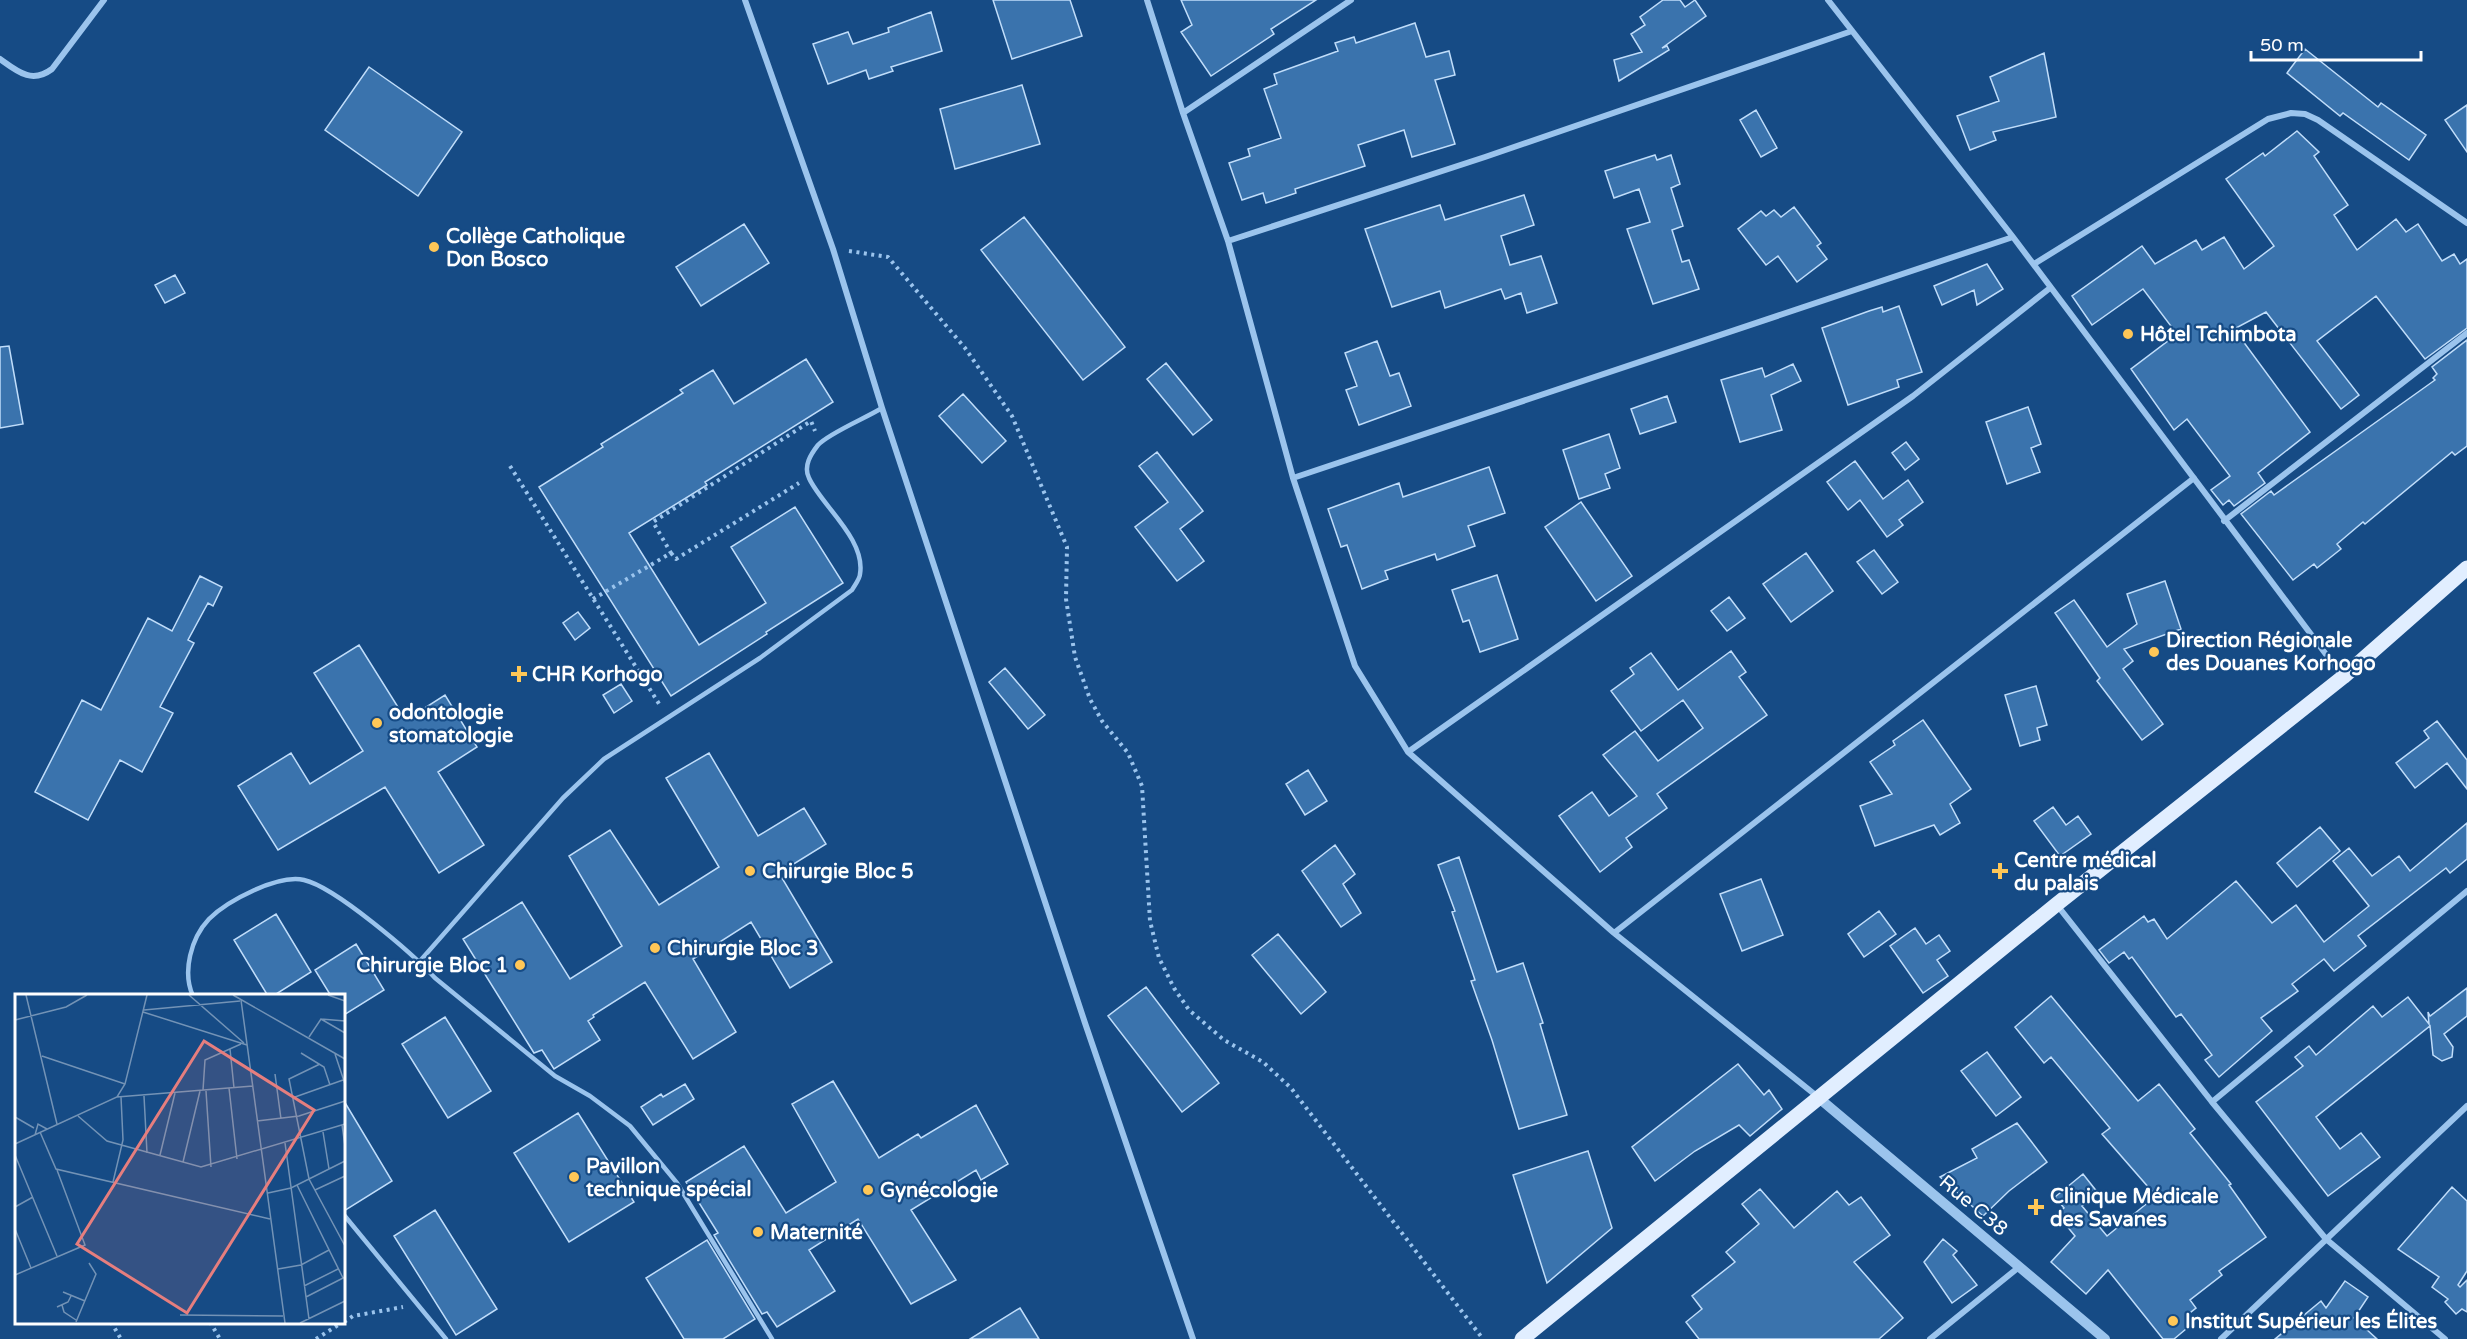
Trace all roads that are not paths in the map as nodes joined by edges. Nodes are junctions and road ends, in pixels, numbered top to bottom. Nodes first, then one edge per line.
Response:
1 (104, 0) edge
2 (745, 0) edge
3 (1147, 0) edge
4 (1351, 0) edge
5 (1828, 0) edge
6 (1852, 31) junction
7 (0, 59) edge
8 (1183, 113) junction
9 (2467, 223) edge
10 (2013, 237) junction
11 (1228, 241) junction
12 (2034, 264) junction
13 (2050, 288) junction
14 (2467, 333) edge
15 (882, 408) junction
16 (1293, 478) junction
17 (2194, 478) junction
18 (2224, 521) junction
19 (2467, 568) edge
20 (2343, 677) junction
21 (1408, 752) junction
22 (2467, 891) edge
23 (2057, 904) junction
24 (1614, 933) junction
25 (420, 961) junction
26 (192, 994) edge
27 (1820, 1099) junction
28 (2212, 1102) junction
29 (2467, 1106) edge
30 (345, 1216) edge
31 (2326, 1239) junction
32 (2019, 1267) junction
33 (446, 1339) edge
34 (772, 1339) edge
35 (1193, 1339) edge
36 (1522, 1339) edge
37 (1930, 1339) edge
38 (2105, 1339) edge
39 (2221, 1339) edge
40 (2445, 1339) edge

1 - 7 street
2 - 15 street
3 - 8 street
4 - 8 street
5 - 6 street
6 - 10 street
6 - 11 street
8 - 11 street
9 - 12 street
10 - 12 street
10 - 16 street
11 - 16 street
12 - 13 street
13 - 17 street
13 - 21 street
14 - 18 street
15 - 25 lane
15 - 35 street
16 - 21 street
17 - 18 street
17 - 24 street
18 - 20 street
19 - 20 main road
20 - 23 main road
21 - 24 street
22 - 28 street
23 - 27 main road
23 - 28 street
24 - 27 street
25 - 26 lane
25 - 34 lane
27 - 32 street, Rue C38
27 - 36 main road
28 - 31 street
29 - 31 street
30 - 33 lane
31 - 39 street
31 - 40 street
32 - 37 street
32 - 38 street, Rue C38

